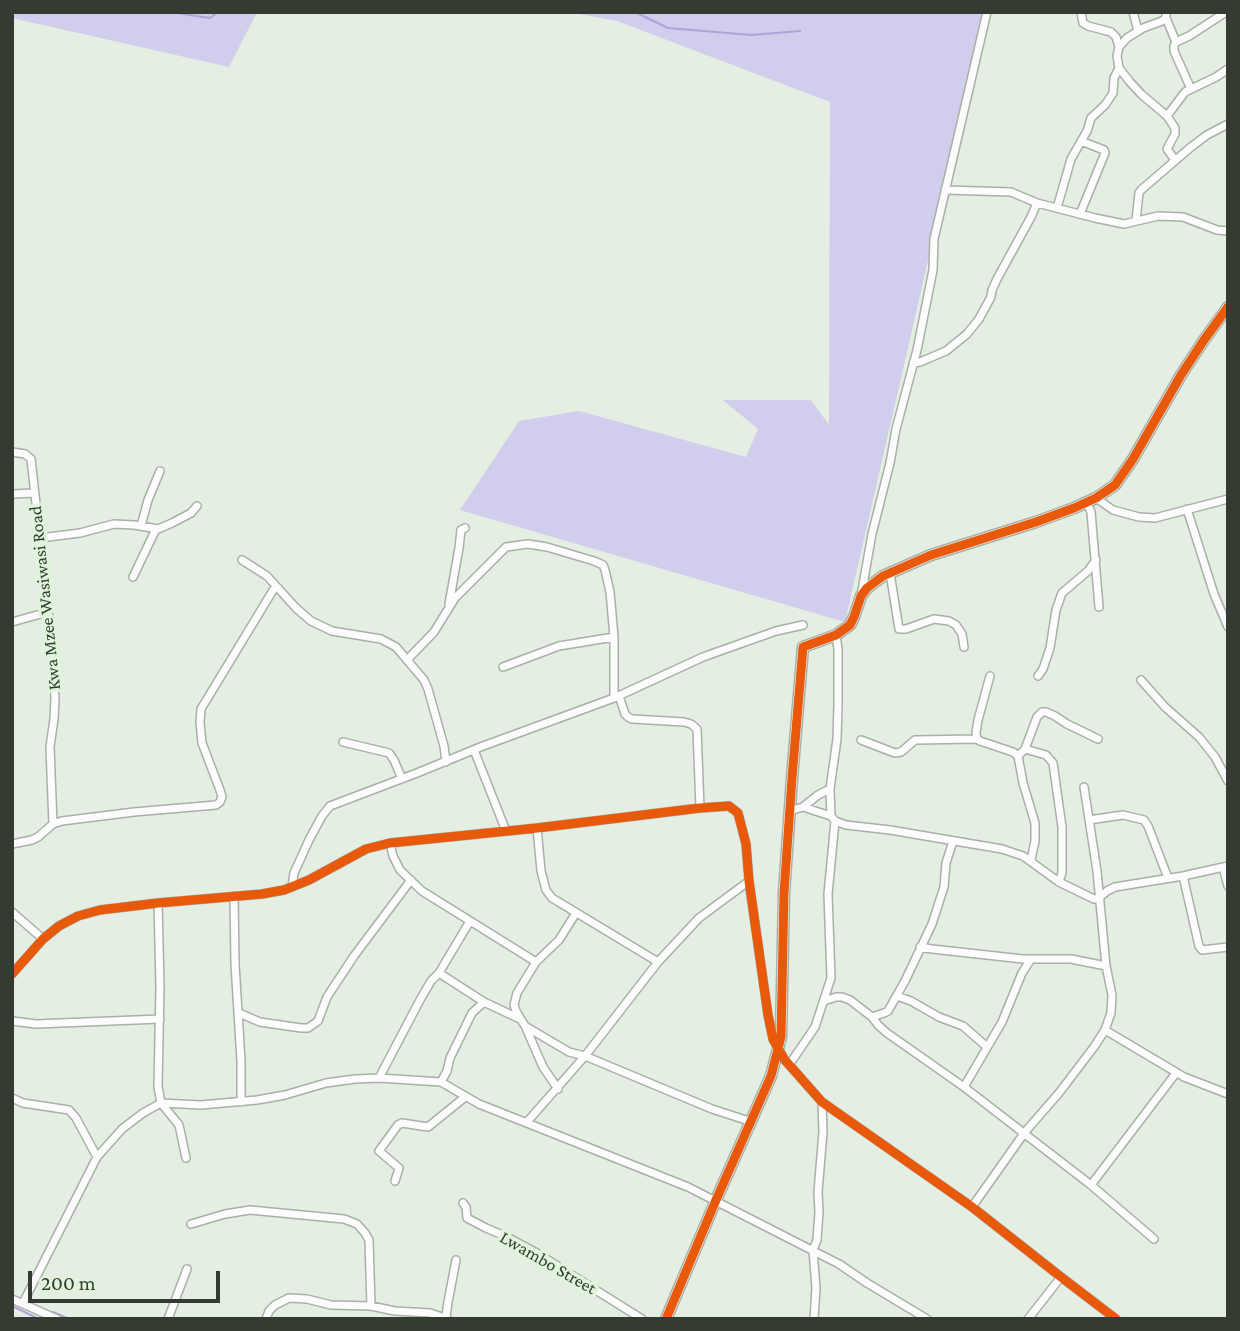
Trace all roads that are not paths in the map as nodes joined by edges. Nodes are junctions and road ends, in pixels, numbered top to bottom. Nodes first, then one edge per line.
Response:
1 (986, 12) edge
2 (1081, 12) edge
3 (1133, 12) edge
4 (1226, 12) edge
5 (1166, 15) edge
6 (1138, 31) junction
7 (1176, 42) junction
8 (1119, 47) junction
9 (1119, 68) junction
10 (1228, 69) edge
11 (1191, 89) junction
12 (1167, 116) junction
13 (1228, 124) edge
14 (1081, 141) junction
15 (1175, 160) junction
16 (945, 190) junction
17 (1037, 203) junction
18 (1057, 208) junction
19 (1080, 214) junction
20 (1136, 220) junction
21 (1228, 231) edge
22 (1228, 307) edge
23 (1225, 317) edge
24 (913, 363) junction
25 (12, 452) edge
26 (160, 471) dead end
27 (35, 493) junction
28 (12, 494) edge
29 (1228, 499) edge
30 (1092, 501) junction
31 (197, 506) dead end
32 (1187, 509) junction
33 (141, 526) junction
34 (465, 528) dead end
35 (156, 529) junction
36 (40, 538) junction
37 (242, 560) dead end
38 (1096, 560) junction
39 (890, 573) junction
40 (133, 577) dead end
41 (275, 587) junction
42 (861, 596) junction
43 (449, 606) junction
44 (1099, 607) dead end
45 (48, 612) junction
46 (12, 622) edge
47 (803, 625) dead end
48 (1228, 627) edge
49 (836, 635) junction
50 (614, 637) junction
51 (964, 648) dead end
52 (408, 659) junction
53 (503, 667) dead end
54 (990, 676) dead end
55 (1038, 676) dead end
56 (1141, 680) dead end
57 (616, 697) junction
58 (977, 739) junction
59 (1098, 739) dead end
60 (861, 740) dead end
61 (343, 742) dead end
62 (1025, 749) junction
63 (474, 750) junction
64 (1018, 756) junction
65 (446, 762) junction
66 (402, 779) junction
67 (1228, 781) edge
68 (1084, 787) dead end
69 (830, 789) junction
70 (803, 807) junction
71 (700, 808) junction
72 (789, 811) junction
73 (833, 818) junction
74 (1089, 820) junction
75 (53, 824) junction
76 (537, 828) junction
77 (506, 831) junction
78 (953, 841) junction
79 (390, 843) junction
80 (12, 844) edge
81 (1031, 860) junction
82 (1225, 867) edge
83 (1183, 876) junction
84 (1168, 878) junction
85 (411, 880) junction
86 (749, 881) junction
87 (1059, 882) junction
88 (1228, 886) edge
89 (292, 887) junction
90 (234, 896) junction
91 (1098, 899) junction
92 (158, 903) junction
93 (12, 912) edge
94 (576, 913) junction
95 (470, 921) junction
96 (43, 939) junction
97 (920, 947) junction
98 (1228, 947) edge
99 (1031, 959) junction
100 (536, 962) junction
101 (658, 962) junction
102 (1106, 966) junction
103 (439, 973) junction
104 (12, 974) edge
105 (897, 996) junction
106 (824, 1001) junction
107 (484, 1002) junction
108 (239, 1013) junction
109 (872, 1017) junction
110 (160, 1019) junction
111 (12, 1021) edge
112 (523, 1023) junction
113 (1105, 1030) junction
114 (987, 1047) junction
115 (779, 1049) junction
116 (585, 1056) junction
117 (789, 1065) junction
118 (1176, 1073) junction
119 (379, 1078) junction
120 (441, 1082) junction
121 (964, 1087) junction
122 (558, 1089) junction
123 (1228, 1094) edge
124 (465, 1097) junction
125 (12, 1098) edge
126 (242, 1102) junction
127 (822, 1102) junction
128 (161, 1103) junction
129 (527, 1122) junction
130 (752, 1122) junction
131 (1025, 1132) junction
132 (97, 1157) junction
133 (186, 1158) dead end
134 (395, 1181) dead end
135 (1091, 1185) junction
136 (716, 1200) junction
137 (463, 1203) dead end
138 (972, 1207) junction
139 (191, 1224) dead end
140 (1154, 1239) dead end
141 (813, 1250) junction
142 (456, 1261) dead end
143 (187, 1269) dead end
144 (1061, 1278) junction
145 (12, 1298) edge
146 (23, 1303) junction
147 (371, 1306) junction
148 (447, 1318) edge
149 (57, 1319) edge
150 (169, 1319) edge
151 (266, 1319) edge
152 (642, 1319) edge
153 (666, 1319) edge
154 (814, 1319) edge
155 (927, 1319) edge
156 (1028, 1319) edge
157 (1116, 1319) edge

1 - 16 street
2 - 8 street
3 - 6 street
4 - 7 street
5 - 6 street
5 - 7 street
6 - 8 street
7 - 11 street
8 - 9 street
9 - 12 street
9 - 14 street
10 - 11 street
11 - 12 street
12 - 15 street
13 - 15 street
14 - 18 street
14 - 19 street
15 - 20 street
16 - 17 street
16 - 24 street
17 - 18 street
17 - 24 street
18 - 19 street
19 - 20 street
20 - 21 street
22 - 23 street
23 - 30 street
24 - 42 street
25 - 27 street, Kwa Mzee Wasiwasi Road
26 - 33 street
27 - 28 street
27 - 36 street, Kwa Mzee Wasiwasi Road
29 - 32 street
30 - 32 street
30 - 38 street
30 - 39 street
31 - 35 street
32 - 48 street
33 - 35 street
33 - 36 street
34 - 43 street
35 - 40 street
36 - 45 street, Kwa Mzee Wasiwasi Road
37 - 41 street
38 - 44 street
38 - 55 street
39 - 42 street
39 - 51 street
41 - 52 street
41 - 75 street
42 - 49 street
43 - 50 street
43 - 52 street
45 - 46 street
45 - 75 street, Kwa Mzee Wasiwasi Road
47 - 57 street
49 - 69 street
49 - 72 street
50 - 53 street
50 - 57 street
52 - 65 street
54 - 58 street
56 - 67 street
57 - 63 street
57 - 71 street
58 - 60 street
58 - 64 street
59 - 62 street
61 - 66 street
62 - 64 street
62 - 87 street
63 - 65 street
63 - 77 street
64 - 81 street
65 - 66 street
66 - 89 street
68 - 74 street
69 - 70 street
69 - 73 street
70 - 72 street
70 - 73 street
71 - 76 street
71 - 86 street
72 - 115 street
73 - 78 street
73 - 106 street
74 - 84 street
74 - 91 street
75 - 80 street
76 - 77 street
76 - 94 street
77 - 79 street
78 - 81 street
78 - 97 street
79 - 85 street
79 - 89 street
81 - 87 street
82 - 83 street
82 - 88 street
83 - 84 street
83 - 98 street
84 - 91 street
85 - 95 street
85 - 108 street
86 - 101 street
86 - 115 street
87 - 91 street
89 - 90 street
90 - 92 street
90 - 108 street
91 - 102 street
92 - 96 street
92 - 110 street
93 - 96 street
94 - 100 street
94 - 101 street
95 - 100 street
95 - 103 street
96 - 104 street
97 - 99 street
97 - 105 street
99 - 102 street
99 - 114 street
100 - 112 street
101 - 116 street
102 - 113 street
103 - 107 street
103 - 119 street
105 - 109 street
105 - 114 street
106 - 109 street
106 - 117 street
107 - 112 street
107 - 120 street
108 - 126 street
109 - 121 street
110 - 111 street
110 - 128 street
112 - 116 street
112 - 122 street
113 - 118 street
113 - 131 street
114 - 121 street
115 - 117 street
115 - 130 street
116 - 122 street
116 - 130 street
117 - 127 street
118 - 123 street
118 - 135 street
119 - 120 street
119 - 126 street
120 - 124 street
121 - 131 street
122 - 129 street
124 - 129 street
124 - 134 street
125 - 132 street
126 - 128 street
127 - 138 street
127 - 141 street
128 - 132 street
128 - 133 street
129 - 136 street
130 - 136 street
131 - 135 street
131 - 138 street
132 - 146 street
135 - 140 street
136 - 141 street
136 - 153 street
137 - 152 street, Lwambo Street
138 - 144 street
139 - 147 street
141 - 154 street
141 - 155 street
142 - 148 street
143 - 150 street
144 - 156 street
144 - 157 street
145 - 146 street
146 - 149 street
147 - 148 street
147 - 151 street

